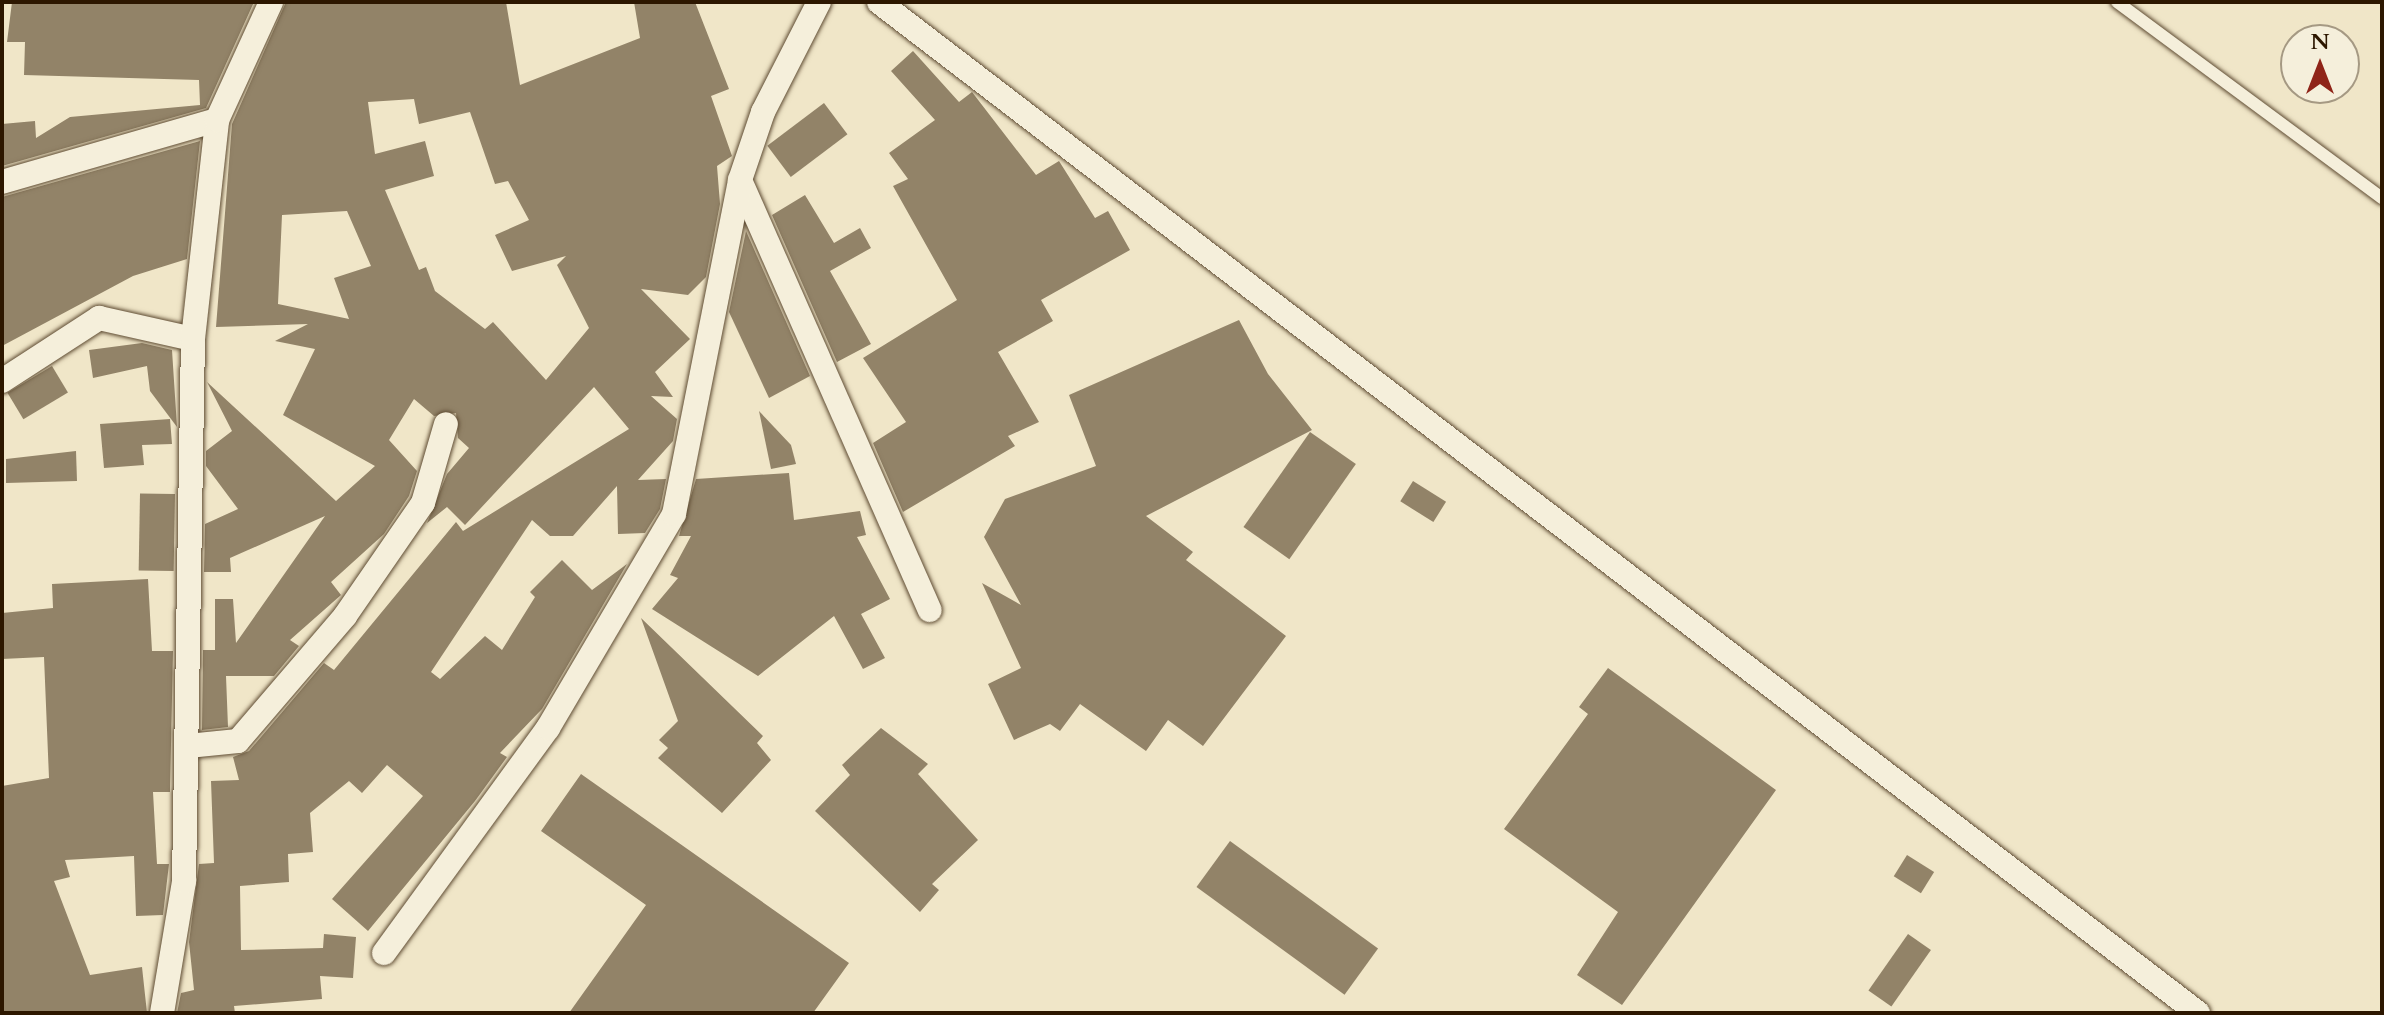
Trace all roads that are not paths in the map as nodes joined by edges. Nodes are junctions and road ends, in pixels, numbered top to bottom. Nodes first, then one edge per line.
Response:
1 (271, 2) edge
2 (819, 2) edge
3 (879, 2) edge
4 (2117, 2) edge
5 (217, 120) junction
6 (740, 180) junction
7 (2, 182) edge
8 (2382, 198) edge
9 (193, 339) junction
10 (2, 381) edge
11 (446, 424) dead end
12 (930, 610) dead end
13 (188, 746) junction
14 (384, 953) dead end
15 (162, 1013) edge
16 (2198, 1013) edge

1 - 5 street
2 - 6 street
3 - 16 street
4 - 8 lane
5 - 7 street
5 - 9 street
6 - 12 street
6 - 14 street
9 - 10 street
9 - 13 street
11 - 13 street
13 - 15 street

